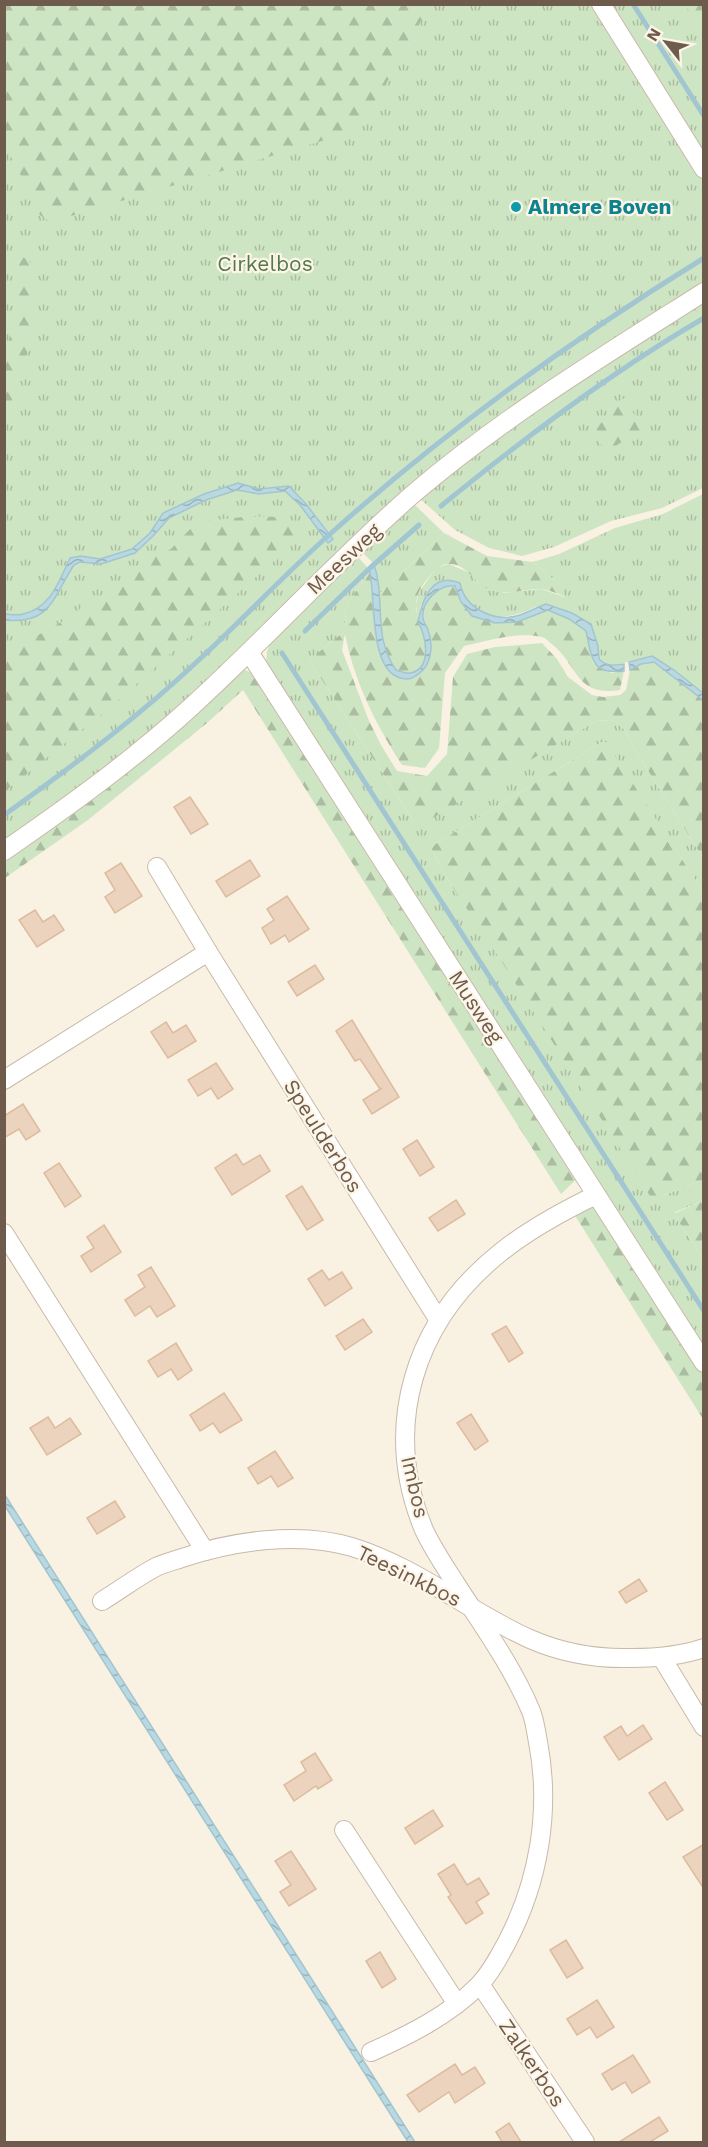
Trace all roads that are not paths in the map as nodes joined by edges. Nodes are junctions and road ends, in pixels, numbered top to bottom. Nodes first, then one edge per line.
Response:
1 (600, 4) edge
2 (704, 169) edge
3 (704, 292) edge
4 (249, 652) junction
5 (4, 851) edge
6 (157, 867) dead end
7 (208, 952) junction
8 (4, 1080) edge
9 (596, 1195) junction
10 (4, 1233) edge
11 (438, 1319) junction
12 (704, 1363) edge
13 (205, 1551) junction
14 (102, 1601) dead end
15 (471, 1607) junction
16 (704, 1648) edge
17 (662, 1658) junction
18 (704, 1727) edge
19 (344, 1830) dead end
20 (480, 1984) junction
21 (457, 2004) junction
22 (371, 2052) dead end
23 (585, 2142) edge

1 - 2 street
3 - 4 street, Meesweg
4 - 5 street, Meesweg
4 - 9 street, Musweg
6 - 7 street, Speulderbos
7 - 8 street
7 - 11 street, Speulderbos
9 - 11 street, Imbos
9 - 12 street, Musweg
10 - 13 street
11 - 15 street, Imbos
13 - 14 street, Teesinkbos
13 - 15 street, Teesinkbos
15 - 17 street
15 - 20 street, Teesinkbos
16 - 17 street
17 - 18 street
19 - 21 street
20 - 21 street, Teesinkbos
20 - 23 street, Zalkerbos
21 - 22 street, Teesinkbos

